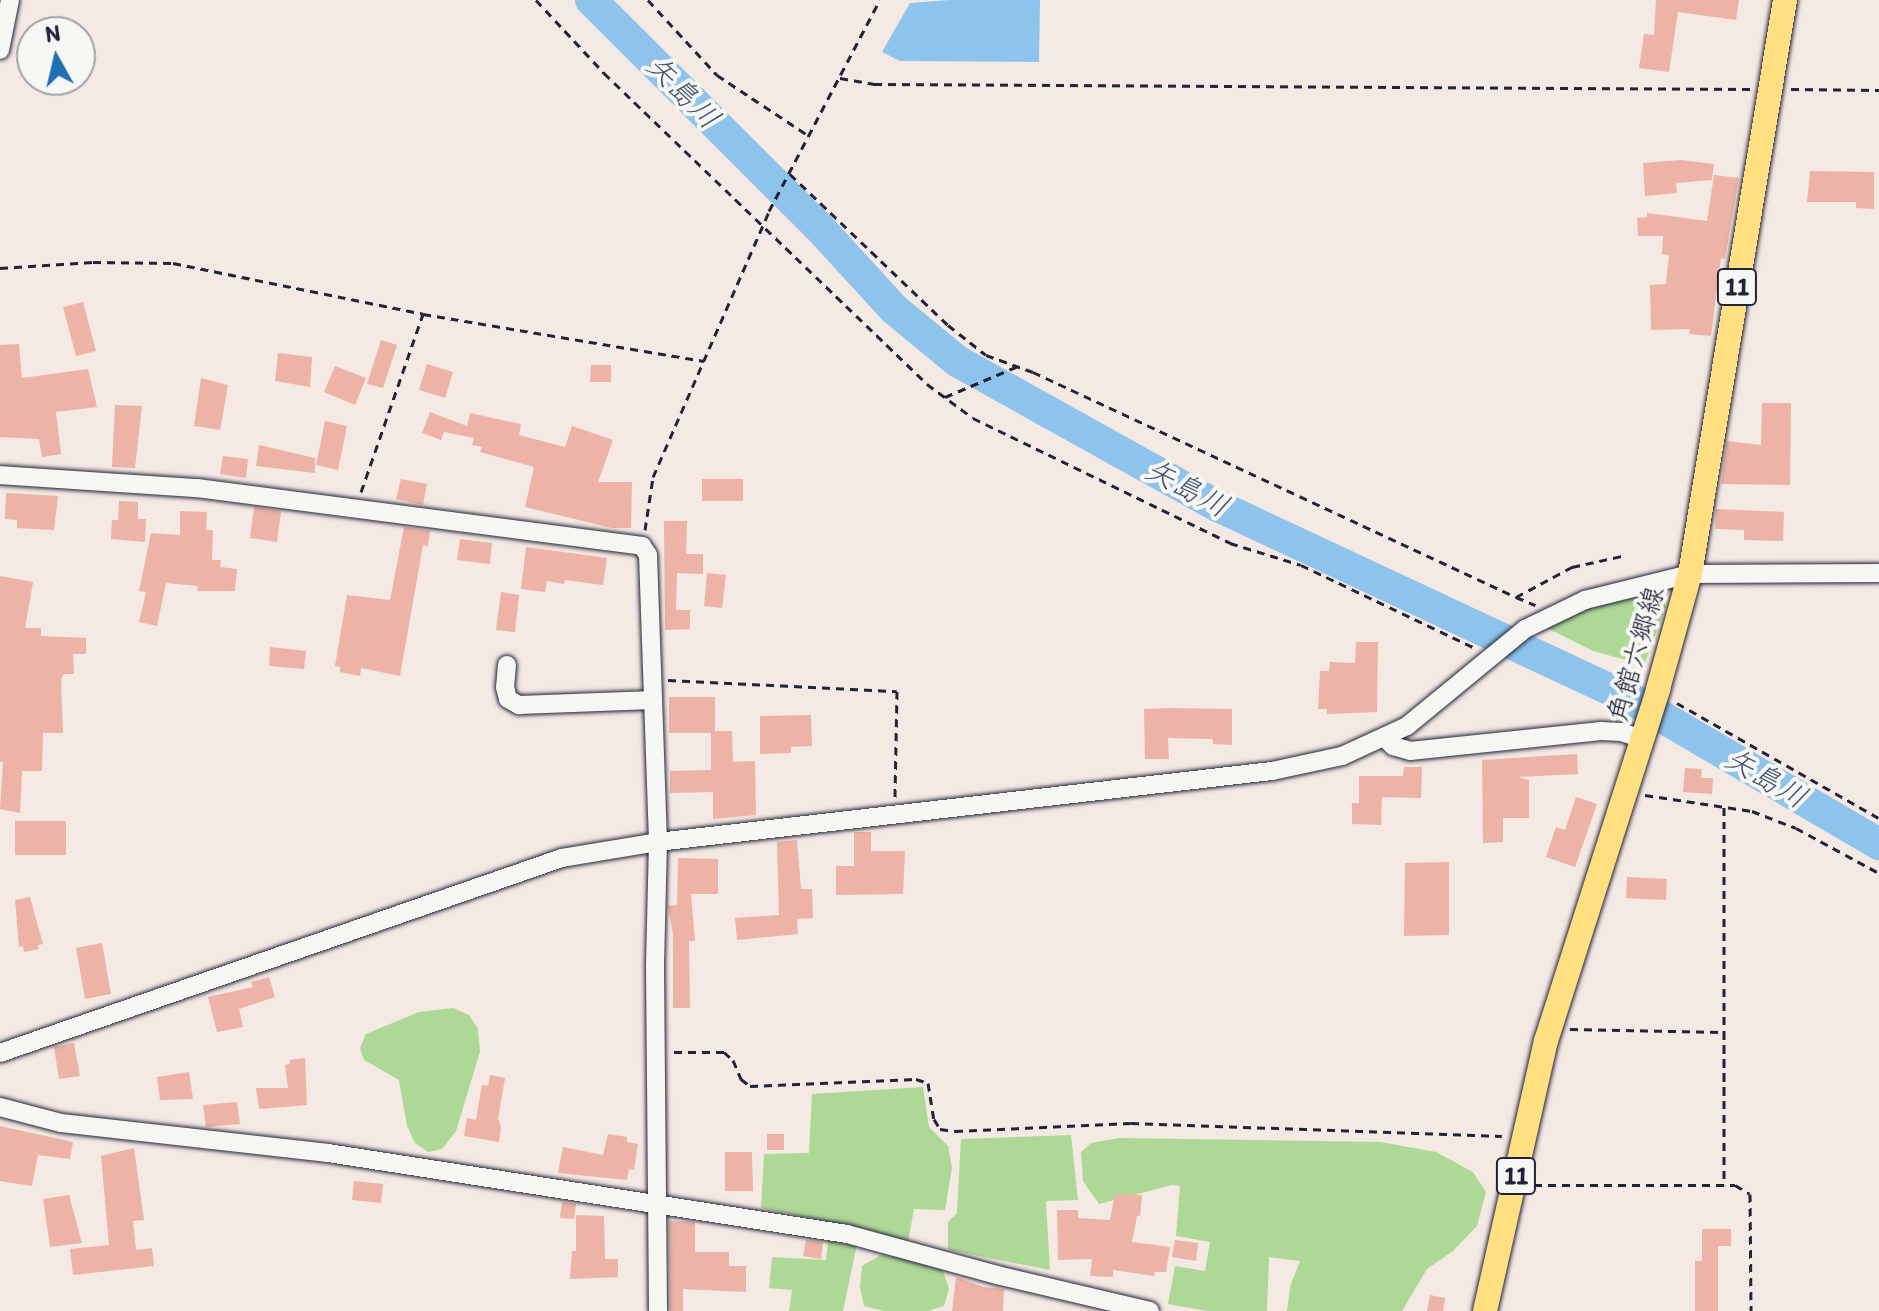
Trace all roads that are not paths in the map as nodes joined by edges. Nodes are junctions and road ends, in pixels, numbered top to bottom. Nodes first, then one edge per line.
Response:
1 (10, 0) edge
2 (1785, 0) edge
3 (0, 50) edge
4 (0, 475) edge
5 (1879, 573) edge
6 (1690, 574) junction
7 (507, 665) dead end
8 (653, 700) junction
9 (1643, 735) junction
10 (1384, 737) junction
11 (658, 842) junction
12 (0, 1053) edge
13 (0, 1107) edge
14 (656, 1205) junction
15 (658, 1311) edge
16 (1150, 1311) edge
17 (1485, 1311) edge

1 - 3 street
2 - 6 main road, 角館六郷線 / 11
4 - 8 street
5 - 6 street
6 - 9 main road, 角館六郷線 / 11
6 - 10 street
7 - 8 street
8 - 11 street
9 - 10 street
9 - 17 main road, 角館六郷線 / 11
10 - 11 street
11 - 12 street
11 - 14 street
13 - 14 street
14 - 15 street
14 - 16 street

